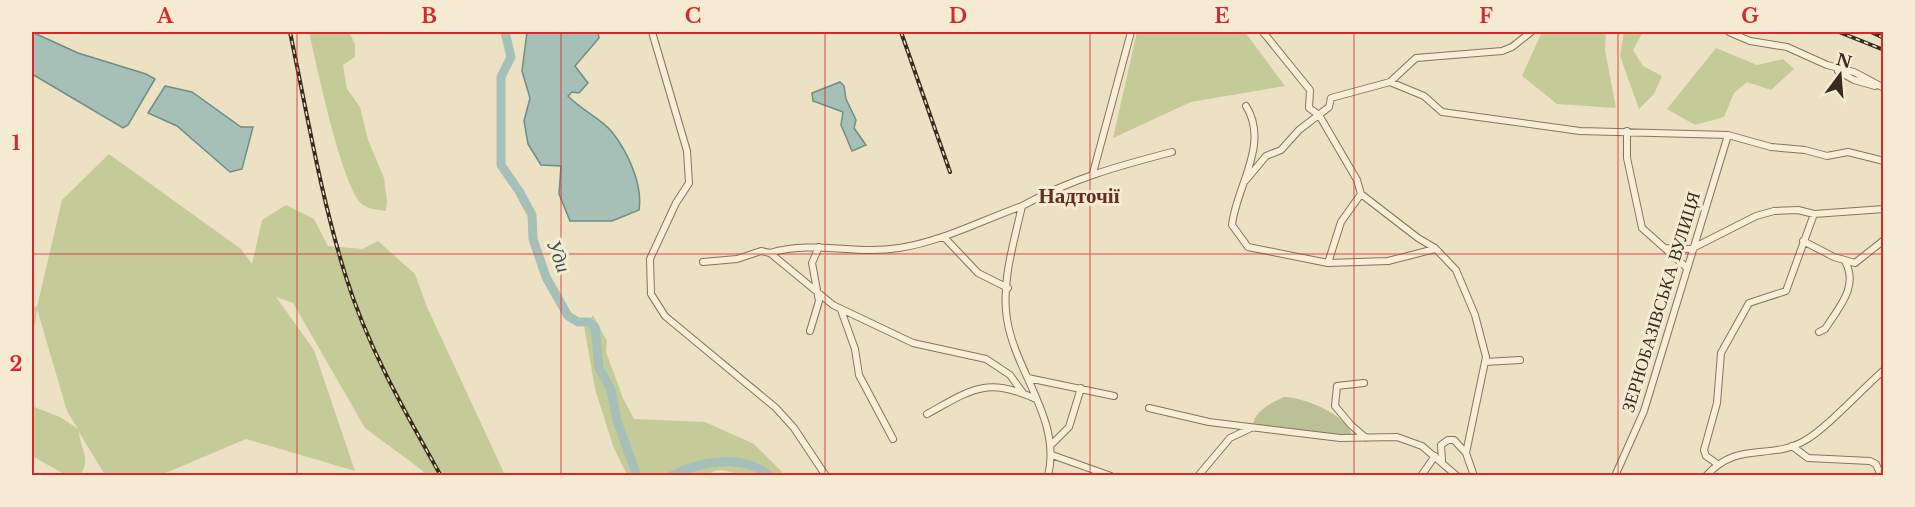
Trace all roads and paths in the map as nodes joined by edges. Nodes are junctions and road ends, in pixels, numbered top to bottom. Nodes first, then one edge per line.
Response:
1 (652, 32) edge
2 (1131, 32) edge
3 (1263, 32) edge
4 (1531, 32) edge
5 (1729, 32) edge
6 (1390, 82) junction
7 (1884, 88) edge
8 (1246, 106) dead end
9 (1319, 115) junction
10 (1627, 131) junction
11 (1728, 135) junction
12 (1172, 152) dead end
13 (1884, 161) edge
14 (1093, 172) junction
15 (1246, 180) junction
16 (1361, 194) junction
17 (1022, 206) junction
18 (1884, 209) edge
19 (1814, 213) junction
20 (944, 237) junction
21 (1884, 240) edge
22 (1803, 241) junction
23 (819, 247) junction
24 (1435, 248) junction
25 (1665, 248) junction
26 (1691, 249) junction
27 (770, 253) junction
28 (1845, 261) junction
29 (703, 262) dead end
30 (1328, 263) junction
31 (1686, 267) junction
32 (1008, 288) junction
33 (818, 293) junction
34 (841, 310) junction
35 (810, 331) dead end
36 (1819, 332) dead end
37 (1520, 360) dead end
38 (1485, 362) junction
39 (1884, 370) edge
40 (1028, 378) junction
41 (1364, 383) dead end
42 (1081, 388) junction
43 (1023, 393) junction
44 (1114, 396) dead end
45 (1036, 399) junction
46 (1149, 408) dead end
47 (927, 414) dead end
48 (1255, 427) junction
49 (1366, 438) junction
50 (893, 439) dead end
51 (1051, 445) junction
52 (1792, 446) junction
53 (1466, 453) junction
54 (1052, 455) junction
55 (1435, 456) junction
56 (1442, 461) junction
57 (1716, 463) junction
58 (826, 476) edge
59 (1048, 476) edge
60 (1111, 476) edge
61 (1198, 476) edge
62 (1421, 476) edge
63 (1457, 476) edge
64 (1474, 476) edge
65 (1615, 476) edge
66 (1707, 476) edge
67 (1881, 476) edge

1 - 58 street
2 - 14 street
3 - 9 street
4 - 6 street
5 - 7 street
6 - 9 street
6 - 10 street
8 - 15 street
9 - 15 street
9 - 16 street
10 - 11 street
10 - 25 street
11 - 13 street
11 - 26 street, ЗЕРНОБАЗІВСЬКА ВУЛИЦЯ
12 - 14 street
14 - 17 street
15 - 30 street
16 - 24 street
16 - 30 street
17 - 20 street
17 - 32 street
18 - 19 street
19 - 22 street
19 - 26 street
20 - 23 street
20 - 32 street
21 - 28 street
22 - 28 street
22 - 57 street
23 - 27 street
23 - 33 street
24 - 30 street
24 - 38 street
25 - 26 street
25 - 31 street
26 - 31 street, ЗЕРНОБАЗІВСЬКА ВУЛИЦЯ
27 - 29 street
27 - 33 street
28 - 36 street
31 - 65 street, ЗЕРНОБАЗІВСЬКА ВУЛИЦЯ
32 - 40 street
33 - 34 street
33 - 35 street
34 - 43 street
34 - 50 street
37 - 38 street
38 - 53 street
39 - 52 street
40 - 42 street
40 - 45 street
41 - 49 street
42 - 44 street
42 - 51 street
43 - 45 street
43 - 47 street
45 - 51 street
46 - 48 street
48 - 49 street
48 - 61 street
49 - 55 street
51 - 54 street
52 - 57 street
52 - 67 street
53 - 56 street
53 - 64 street
54 - 59 street
54 - 60 street
55 - 56 street
55 - 62 street
56 - 63 street
57 - 66 street

